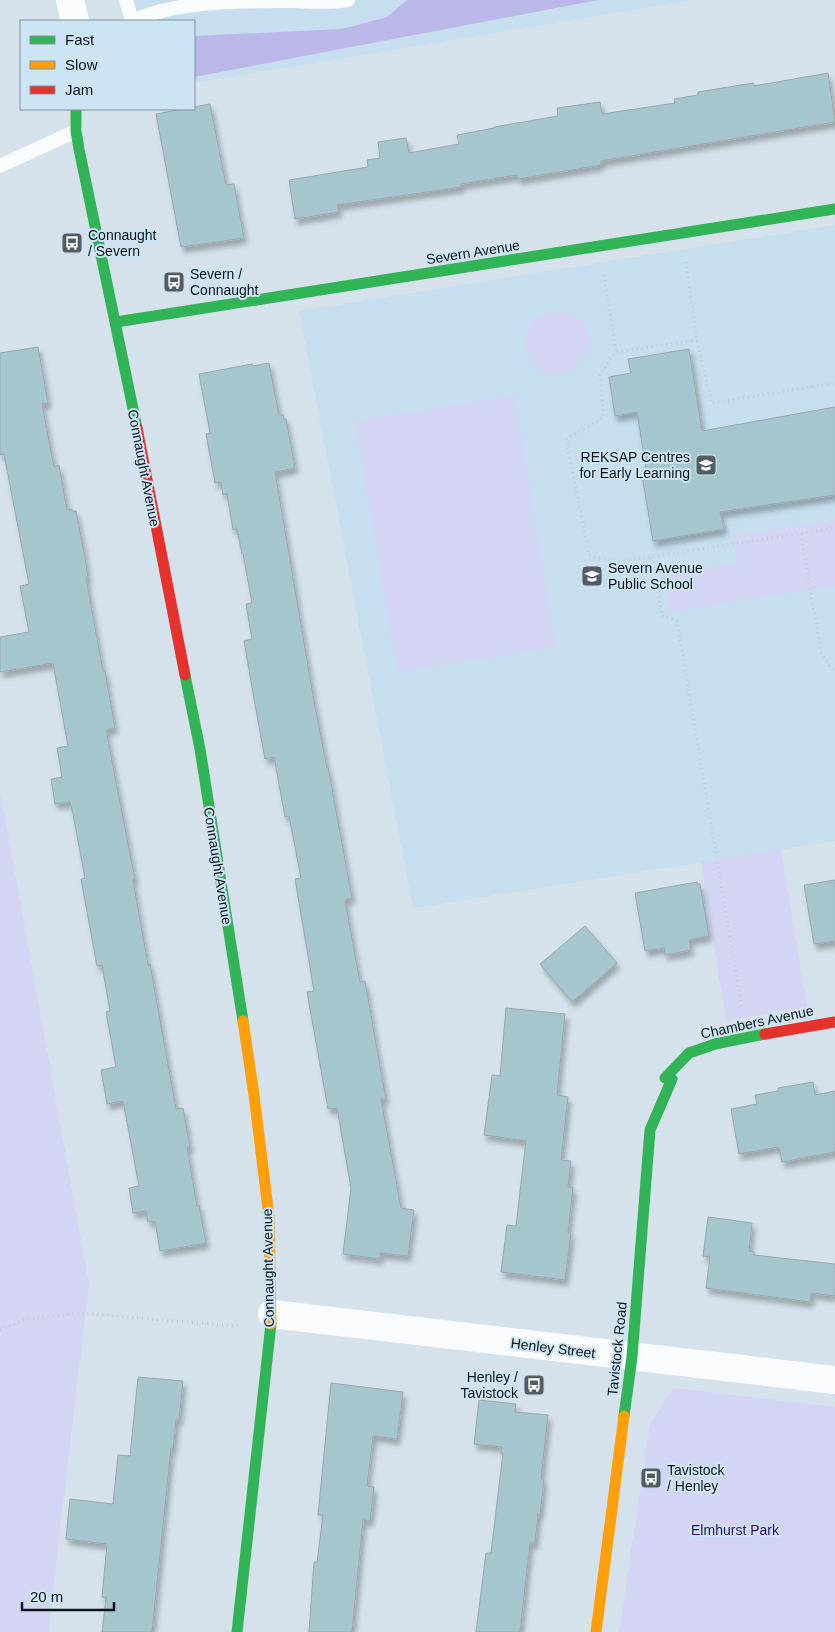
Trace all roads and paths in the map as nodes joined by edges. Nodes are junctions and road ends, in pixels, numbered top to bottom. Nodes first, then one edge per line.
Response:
1 (70, 0) edge
2 (126, 0) edge
3 (348, 0) edge
4 (75, 20) edge
5 (132, 20) edge
6 (134, 20) edge
7 (76, 110) edge
8 (76, 131) junction
9 (0, 166) edge
10 (835, 209) edge
11 (682, 234) junction
12 (600, 247) junction
13 (116, 322) junction
14 (697, 340) junction
15 (616, 352) junction
16 (835, 383) edge
17 (835, 528) edge
18 (801, 534) junction
19 (652, 557) junction
20 (835, 671) edge
21 (835, 1022) edge
22 (746, 1037) junction
23 (665, 1078) joint
24 (272, 1314) junction
25 (0, 1330) edge
26 (632, 1357) junction
27 (835, 1380) edge
28 (238, 1632) edge
29 (596, 1632) edge

1 - 4 street
2 - 5 lane
3 - 6 lane
7 - 8 street, Connaught Avenue
8 - 9 lane
8 - 13 street, Connaught Avenue
10 - 11 street, Severn Avenue
11 - 12 street, Severn Avenue
11 - 14 path
12 - 13 street, Severn Avenue
12 - 15 path
13 - 24 street, Connaught Avenue
14 - 15 path
14 - 16 path
15 - 19 path
17 - 18 path
18 - 19 path
18 - 20 path
19 - 22 path
21 - 22 street, Chambers Avenue
22 - 23 street, Chambers Avenue
23 - 26 street, Tavistock Road
24 - 25 path
24 - 26 street, Henley Street
24 - 28 street, Connaught Avenue
26 - 27 street, Henley Street
26 - 29 street, Tavistock Road

